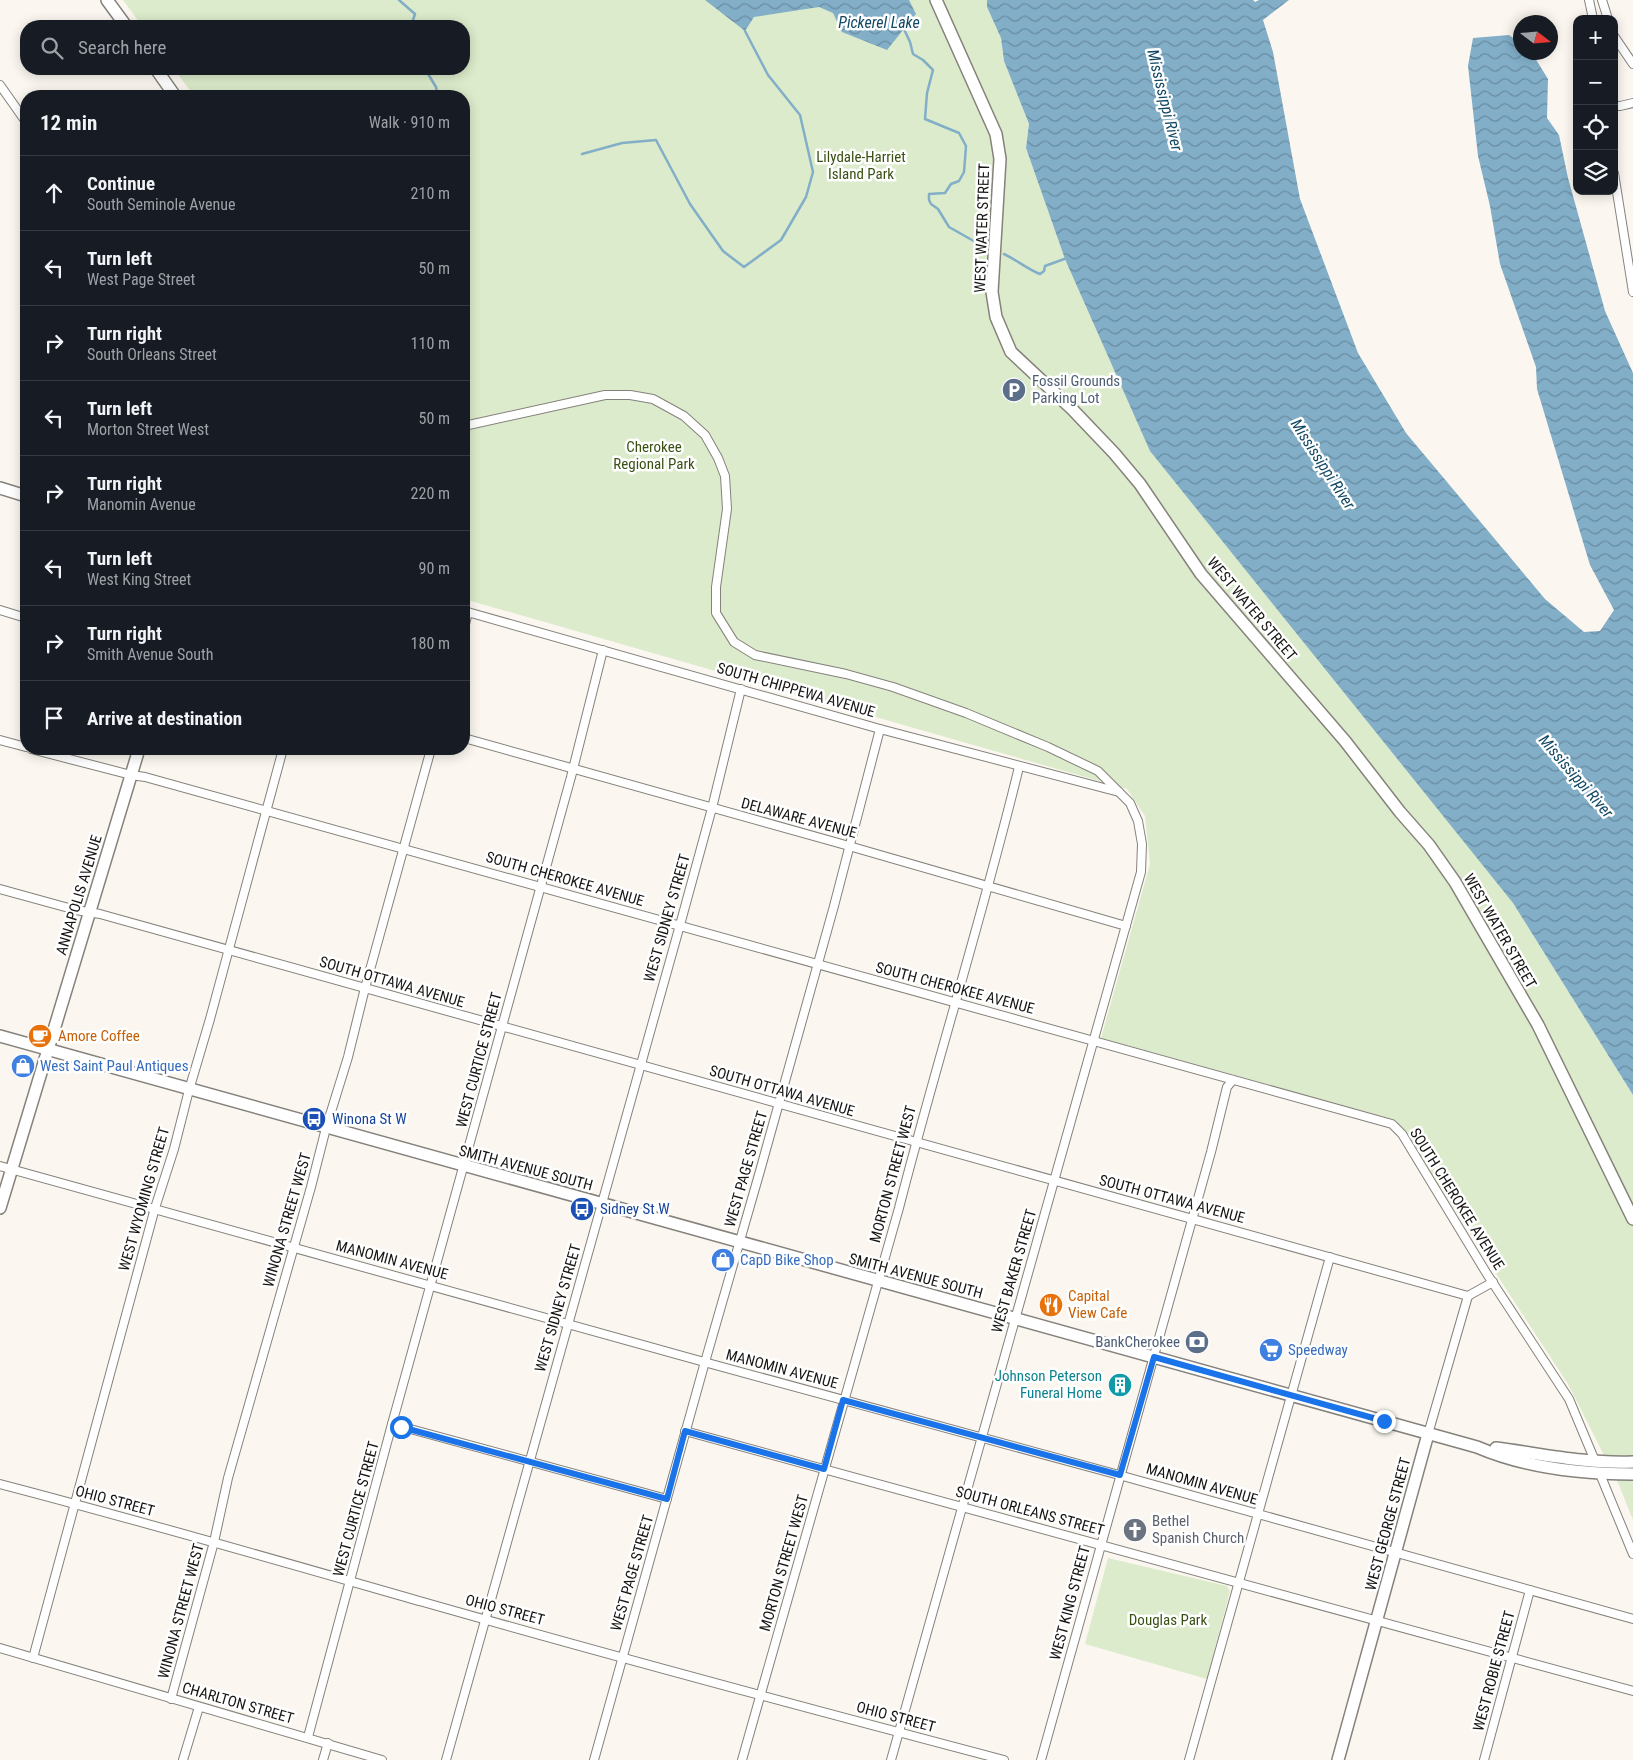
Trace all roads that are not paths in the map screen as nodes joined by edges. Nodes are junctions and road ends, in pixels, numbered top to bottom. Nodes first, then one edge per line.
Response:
1 (107, 0) edge
2 (936, 0) edge
3 (1590, 0) edge
4 (1602, 0) edge
5 (1592, 15) edge
6 (1607, 15) edge
7 (122, 20) edge
8 (1618, 42) edge
9 (1633, 64) edge
10 (160, 75) edge
11 (0, 85) edge
12 (172, 90) edge
13 (1633, 103) edge
14 (1618, 105) edge
15 (20, 113) edge
16 (1618, 195) edge
17 (1633, 292) edge
18 (470, 425) edge
19 (0, 488) edge
20 (20, 494) edge
21 (0, 610) edge
22 (470, 613) edge
23 (20, 616) edge
24 (603, 650) junction
25 (742, 689) junction
26 (880, 729) junction
27 (0, 740) edge
28 (470, 740) edge
29 (20, 745) edge
30 (54, 755) edge
31 (137, 755) edge
32 (281, 755) edge
33 (429, 755) edge
34 (1019, 767) junction
35 (574, 768) junction
36 (131, 775) junction
37 (1121, 793) junction
38 (712, 808) junction
39 (267, 811) junction
40 (851, 846) junction
41 (403, 848) junction
42 (988, 886) junction
43 (541, 887) junction
44 (0, 889) edge
45 (89, 912) junction
46 (680, 925) junction
47 (1126, 926) junction
48 (227, 950) junction
49 (817, 965) junction
50 (365, 988) junction
51 (956, 1002) junction
52 (502, 1027) junction
53 (0, 1036) edge
54 (1093, 1040) junction
55 (48, 1050) junction
56 (640, 1065) junction
57 (1233, 1080) junction
58 (189, 1090) junction
59 (778, 1104) junction
60 (326, 1128) junction
61 (916, 1142) junction
62 (464, 1166) junction
63 (6, 1168) edge
64 (1054, 1181) junction
65 (602, 1204) junction
66 (0, 1208) edge
67 (155, 1208) junction
68 (1192, 1219) junction
69 (1633, 1219) edge
70 (740, 1242) junction
71 (293, 1248) junction
72 (1330, 1257) junction
73 (878, 1281) junction
74 (1492, 1282) junction
75 (431, 1285) junction
76 (1468, 1296) junction
77 (1014, 1319) junction
78 (568, 1324) junction
79 (1154, 1357) junction
80 (705, 1362) junction
81 (1290, 1395) junction
82 (843, 1400) junction
83 (392, 1424) junction
84 (685, 1431) junction
85 (1428, 1434) junction
86 (981, 1437) junction
87 (1477, 1447) junction
88 (530, 1461) junction
89 (1595, 1461) junction
90 (1633, 1462) edge
91 (1618, 1468) junction
92 (824, 1469) junction
93 (1600, 1474) junction
94 (1633, 1474) edge
95 (1120, 1475) junction
96 (0, 1484) edge
97 (667, 1499) junction
98 (74, 1504) junction
99 (962, 1506) junction
100 (1257, 1514) junction
101 (214, 1542) junction
102 (1100, 1545) junction
103 (1396, 1552) junction
104 (1633, 1554) edge
105 (351, 1580) junction
106 (1239, 1582) junction
107 (1530, 1590) junction
108 (485, 1619) junction
109 (1633, 1619) edge
110 (1377, 1620) junction
111 (0, 1648) edge
112 (623, 1657) junction
113 (33, 1658) junction
114 (1512, 1658) junction
115 (1633, 1691) edge
116 (761, 1695) junction
117 (171, 1699) junction
118 (198, 1707) junction
119 (899, 1733) junction
120 (308, 1737) junction
121 (328, 1743) junction
122 (183, 1760) edge
123 (323, 1760) edge
124 (382, 1760) edge
125 (446, 1760) edge
126 (594, 1760) edge
127 (742, 1760) edge
128 (892, 1760) edge
129 (1004, 1760) edge
130 (1040, 1760) edge
131 (1189, 1760) edge
132 (1338, 1760) edge
133 (1484, 1760) edge

1 - 7 street
2 - 69 street, WEST WATER STREET
3 - 5 street
4 - 6 street
8 - 9 street
10 - 12 street
11 - 15 street
13 - 14 street
16 - 17 street
18 - 37 street, WEST BAKER STREET
19 - 20 street
21 - 23 street
22 - 24 street, SOUTH CHIPPEWA AVENUE
24 - 25 street, SOUTH CHIPPEWA AVENUE
24 - 35 street, WEST CURTICE STREET
25 - 26 street, SOUTH CHIPPEWA AVENUE
25 - 38 street, WEST SIDNEY STREET
26 - 34 street, SOUTH CHIPPEWA AVENUE
26 - 40 street, WEST PAGE STREET
27 - 29 street
28 - 35 street, DELAWARE AVENUE
30 - 36 street, SOUTH CHEROKEE AVENUE
31 - 36 street, ANNAPOLIS AVENUE
32 - 39 street, WEST WYOMING STREET
33 - 41 street, WINONA STREET WEST
34 - 37 street, SOUTH CHIPPEWA AVENUE
34 - 42 street, MORTON STREET WEST
35 - 38 street, DELAWARE AVENUE
35 - 43 street, WEST CURTICE STREET
36 - 39 street, SOUTH CHEROKEE AVENUE
36 - 45 street, ANNAPOLIS AVENUE
37 - 47 street, WEST BAKER STREET
38 - 40 street, DELAWARE AVENUE
38 - 46 street, WEST SIDNEY STREET
39 - 41 street, SOUTH CHEROKEE AVENUE
39 - 48 street, WEST WYOMING STREET
40 - 42 street, DELAWARE AVENUE
40 - 49 street, WEST PAGE STREET
41 - 43 street, SOUTH CHEROKEE AVENUE
41 - 50 street, WINONA STREET WEST
42 - 47 street, DELAWARE AVENUE
42 - 51 street, MORTON STREET WEST
43 - 46 street, SOUTH CHEROKEE AVENUE
43 - 52 street, WEST CURTICE STREET
44 - 45 street, SOUTH OTTAWA AVENUE
45 - 48 street, SOUTH OTTAWA AVENUE
45 - 55 street, ANNAPOLIS AVENUE
46 - 49 street, SOUTH CHEROKEE AVENUE
46 - 56 street, WEST SIDNEY STREET
47 - 54 street, WEST BAKER STREET
48 - 50 street, SOUTH OTTAWA AVENUE
48 - 58 street, WEST WYOMING STREET
49 - 51 street, SOUTH CHEROKEE AVENUE
49 - 59 street, WEST PAGE STREET
50 - 52 street, SOUTH OTTAWA AVENUE
50 - 60 street, WINONA STREET WEST
51 - 54 street, SOUTH CHEROKEE AVENUE
51 - 61 street, MORTON STREET WEST
52 - 56 street, SOUTH OTTAWA AVENUE
52 - 62 street, WEST CURTICE STREET
53 - 55 street, SMITH AVENUE SOUTH
54 - 57 street, SOUTH CHEROKEE AVENUE
54 - 64 street, WEST BAKER STREET
55 - 58 street, SMITH AVENUE SOUTH
55 - 63 street, ANNAPOLIS AVENUE
56 - 59 street, SOUTH OTTAWA AVENUE
56 - 65 street, WEST SIDNEY STREET
57 - 68 street, WEST KING STREET
57 - 74 street, SOUTH CHEROKEE AVENUE
58 - 60 street, SMITH AVENUE SOUTH
58 - 67 street, WEST WYOMING STREET
59 - 61 street, SOUTH OTTAWA AVENUE
59 - 70 street, WEST PAGE STREET
60 - 62 street, SMITH AVENUE SOUTH
60 - 71 street, WINONA STREET WEST
61 - 64 street, SOUTH OTTAWA AVENUE
61 - 73 street, MORTON STREET WEST
62 - 65 street, SMITH AVENUE SOUTH
62 - 75 street, WEST CURTICE STREET
63 - 66 street, ANNAPOLIS AVENUE
63 - 67 street, MANOMIN AVENUE
64 - 68 street, SOUTH OTTAWA AVENUE
64 - 77 street, WEST BAKER STREET
65 - 70 street, SMITH AVENUE SOUTH
65 - 78 street, WEST SIDNEY STREET
67 - 71 street, MANOMIN AVENUE
67 - 98 street, WEST WYOMING STREET
68 - 72 street, SOUTH OTTAWA AVENUE
68 - 79 street, WEST KING STREET
70 - 73 street, SMITH AVENUE SOUTH
70 - 80 street, WEST PAGE STREET
71 - 75 street, MANOMIN AVENUE
71 - 101 street, WINONA STREET WEST
72 - 76 street, SOUTH OTTAWA AVENUE
72 - 81 street
73 - 77 street, SMITH AVENUE SOUTH
73 - 82 street, MORTON STREET WEST
74 - 76 street
74 - 89 street, SOUTH CHEROKEE AVENUE
75 - 78 street, MANOMIN AVENUE
75 - 83 street, WEST CURTICE STREET
76 - 85 street, WEST GEORGE STREET
77 - 79 street, SMITH AVENUE SOUTH
77 - 86 street, WEST BAKER STREET
78 - 80 street, MANOMIN AVENUE
78 - 88 street, WEST SIDNEY STREET
79 - 81 street, SMITH AVENUE SOUTH
79 - 95 street, WEST KING STREET
80 - 82 street, MANOMIN AVENUE
80 - 84 street, WEST PAGE STREET
81 - 85 street, SMITH AVENUE SOUTH
81 - 100 street
82 - 86 street, MANOMIN AVENUE
82 - 92 street, MORTON STREET WEST
83 - 88 street
83 - 105 street, WEST CURTICE STREET
84 - 92 street, SOUTH ORLEANS STREET
84 - 97 street, WEST PAGE STREET
85 - 87 street, SMITH AVENUE SOUTH
85 - 103 street, WEST GEORGE STREET
86 - 95 street, MANOMIN AVENUE
86 - 99 street, WEST BAKER STREET
87 - 89 street, SMITH AVENUE SOUTH
87 - 93 street, SMITH AVENUE SOUTH
88 - 97 street
88 - 108 street, WEST SIDNEY STREET
89 - 91 street, SMITH AVENUE SOUTH
90 - 91 street, SMITH AVENUE SOUTH
91 - 93 street, SMITH AVENUE SOUTH
91 - 94 street, SMITH AVENUE SOUTH
92 - 99 street, SOUTH ORLEANS STREET
92 - 116 street, MORTON STREET WEST
93 - 104 street
95 - 100 street, MANOMIN AVENUE
95 - 102 street, WEST KING STREET
96 - 98 street, OHIO STREET
97 - 112 street, WEST PAGE STREET
98 - 101 street, OHIO STREET
98 - 113 street, WEST WYOMING STREET
99 - 102 street, SOUTH ORLEANS STREET
99 - 119 street, WEST BAKER STREET
100 - 103 street, MANOMIN AVENUE
100 - 106 street
101 - 105 street, OHIO STREET
101 - 117 street, WINONA STREET WEST
102 - 106 street, SOUTH ORLEANS STREET
102 - 130 street, WEST KING STREET
103 - 107 street, MANOMIN AVENUE
103 - 110 street, WEST GEORGE STREET
105 - 108 street, OHIO STREET
105 - 120 street, WEST CURTICE STREET
106 - 110 street, SOUTH ORLEANS STREET
106 - 131 street
107 - 109 street, MANOMIN AVENUE
107 - 114 street, WEST ROBIE STREET
108 - 112 street, OHIO STREET
108 - 125 street, WEST SIDNEY STREET
110 - 114 street, SOUTH ORLEANS STREET
110 - 132 street, WEST GEORGE STREET
111 - 113 street, CHARLTON STREET
112 - 116 street, OHIO STREET
112 - 126 street, WEST PAGE STREET
113 - 117 street, CHARLTON STREET
114 - 115 street, SOUTH ORLEANS STREET
114 - 133 street, WEST ROBIE STREET
116 - 119 street, OHIO STREET
116 - 127 street, MORTON STREET WEST
117 - 118 street, CHARLTON STREET
118 - 120 street, CHARLTON STREET
118 - 122 street
119 - 128 street, WEST BAKER STREET
119 - 129 street, OHIO STREET
120 - 121 street, CHARLTON STREET
121 - 123 street
121 - 124 street, CHARLTON STREET

